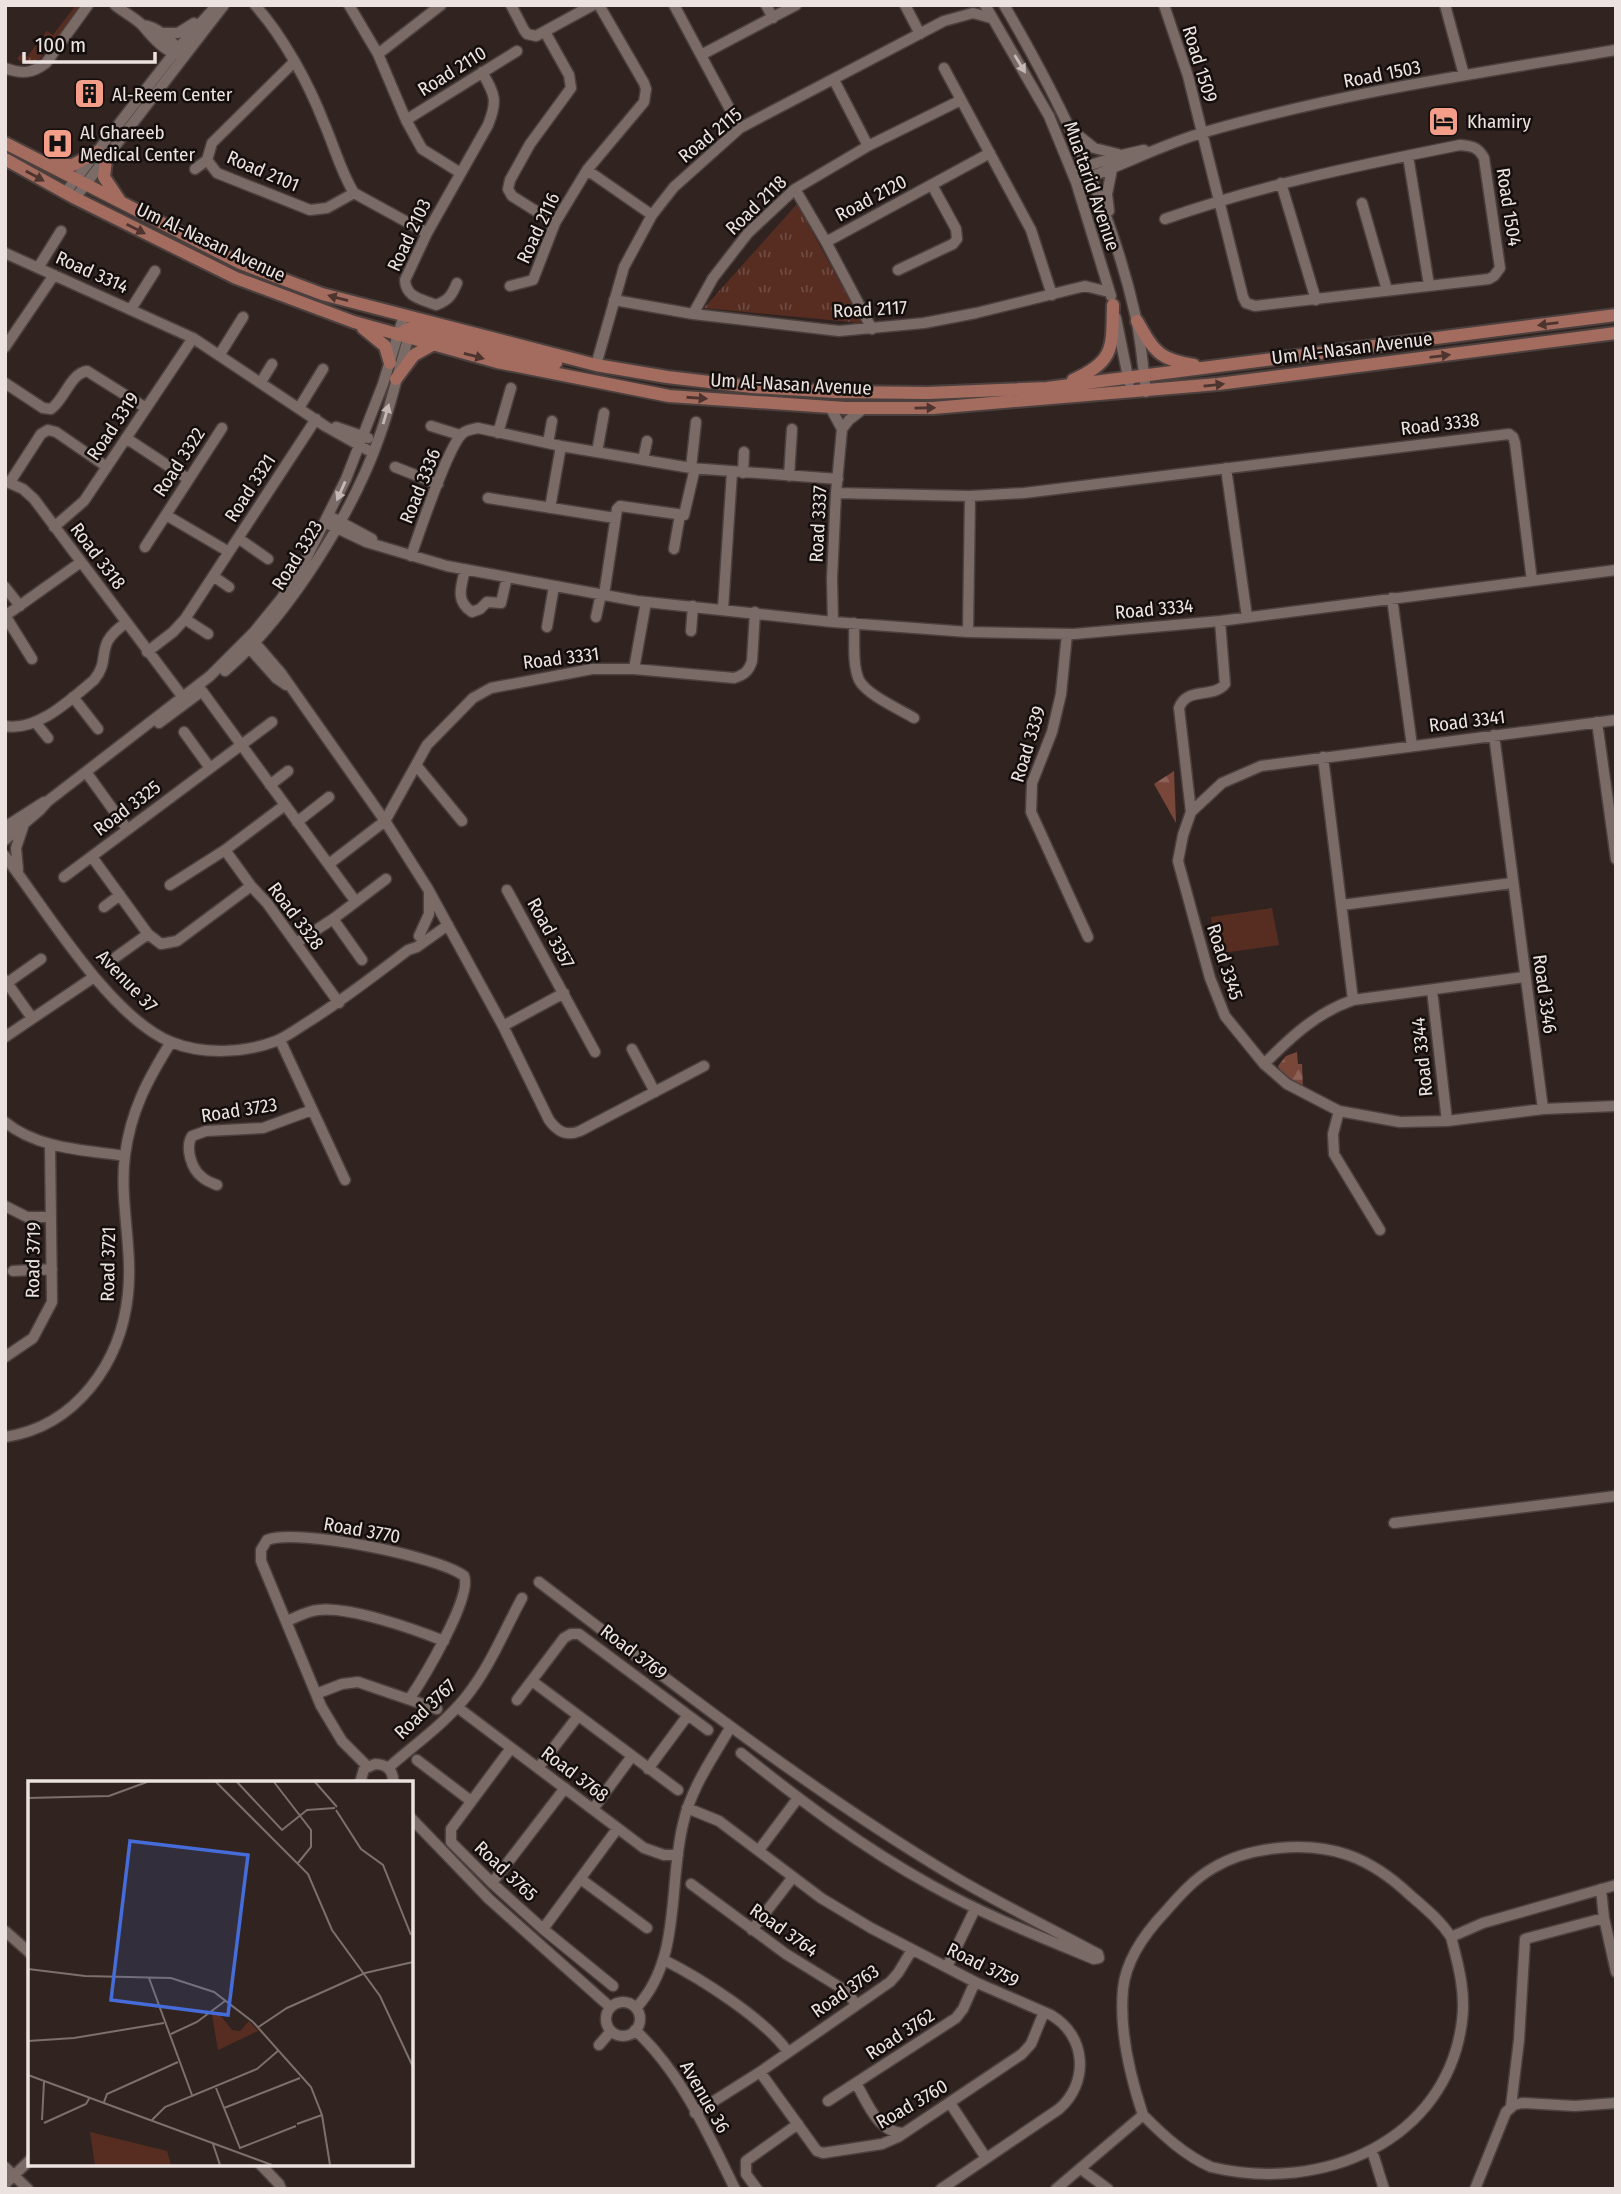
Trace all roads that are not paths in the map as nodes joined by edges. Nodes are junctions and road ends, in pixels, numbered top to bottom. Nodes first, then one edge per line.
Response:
1 (88, 5) edge
2 (115, 5) edge
3 (217, 5) edge
4 (224, 5) edge
5 (255, 5) edge
6 (349, 5) edge
7 (441, 5) edge
8 (511, 5) edge
9 (593, 5) edge
10 (599, 5) edge
11 (674, 5) edge
12 (766, 5) edge
13 (796, 5) edge
14 (905, 5) edge
15 (962, 5) edge
16 (985, 5) edge
17 (1004, 5) edge
18 (1164, 5) edge
19 (1445, 5) edge
20 (773, 18) junction
21 (991, 18) junction
22 (201, 20) junction
23 (944, 21) junction
24 (142, 25) junction
25 (545, 32) junction
26 (161, 33) junction
27 (920, 34) junction
28 (1616, 50) edge
29 (517, 51) dead end
30 (180, 52) junction
31 (378, 54) junction
32 (701, 55) junction
33 (294, 62) junction
34 (5, 68) edge
35 (944, 68) dead end
36 (482, 72) junction
37 (1464, 75) junction
38 (834, 80) junction
39 (961, 100) junction
40 (406, 120) junction
41 (1069, 127) junction
42 (740, 128) junction
43 (1202, 133) junction
44 (5, 143) edge
45 (868, 146) junction
46 (1158, 148) junction
47 (990, 153) junction
48 (1122, 155) junction
49 (102, 156) junction
50 (1408, 156) junction
51 (5, 159) edge
52 (207, 160) junction
53 (46, 164) junction
54 (1087, 166) junction
55 (195, 169) dead end
56 (1112, 169) junction
57 (587, 170) junction
58 (459, 172) junction
59 (1074, 177) junction
60 (1092, 177) junction
61 (80, 183) junction
62 (1281, 183) junction
63 (932, 185) junction
64 (795, 189) junction
65 (354, 193) junction
66 (70, 196) junction
67 (1219, 200) junction
68 (1362, 203) dead end
69 (122, 204) junction
70 (652, 215) junction
71 (1165, 219) dead end
72 (1110, 222) junction
73 (555, 223) junction
74 (61, 231) dead end
75 (427, 233) junction
76 (826, 242) junction
77 (5, 253) edge
78 (1101, 265) junction
79 (38, 268) junction
80 (155, 271) dead end
81 (898, 271) dead end
82 (54, 275) junction
83 (457, 283) dead end
84 (510, 285) dead end
85 (1429, 285) junction
86 (1085, 286) junction
87 (1387, 290) junction
88 (1109, 292) junction
89 (1052, 295) junction
90 (614, 300) junction
91 (1316, 300) junction
92 (1114, 306) junction
93 (131, 309) junction
94 (693, 314) junction
95 (1616, 315) edge
96 (243, 317) dead end
97 (1137, 321) junction
98 (354, 322) junction
99 (407, 327) junction
100 (872, 328) junction
101 (1616, 333) edge
102 (193, 338) junction
103 (432, 345) junction
104 (5, 348) edge
105 (220, 354) junction
106 (271, 363) dead end
107 (390, 363) junction
108 (596, 365) junction
109 (1212, 367) junction
110 (323, 369) dead end
111 (1144, 376) junction
112 (1128, 378) junction
113 (396, 380) junction
114 (261, 382) junction
115 (5, 383) edge
116 (511, 388) dead end
117 (1047, 388) junction
118 (1146, 392) junction
119 (1130, 393) junction
120 (830, 407) junction
121 (146, 408) junction
122 (299, 408) junction
123 (863, 408) junction
124 (604, 413) dead end
125 (316, 419) junction
126 (552, 421) dead end
127 (696, 422) dead end
128 (431, 426) dead end
129 (222, 428) dead end
130 (792, 429) dead end
131 (842, 429) junction
132 (498, 433) junction
133 (460, 435) junction
134 (127, 438) junction
135 (362, 441) junction
136 (647, 441) dead end
137 (377, 442) junction
138 (548, 443) junction
139 (561, 446) junction
140 (597, 452) junction
141 (744, 452) dead end
142 (373, 453) junction
143 (643, 460) junction
144 (107, 467) junction
145 (395, 467) dead end
146 (693, 468) junction
147 (1226, 468) junction
148 (737, 472) junction
149 (789, 476) junction
150 (188, 479) junction
151 (838, 479) junction
152 (8, 481) edge
153 (438, 484) junction
154 (836, 493) junction
155 (970, 496) junction
156 (351, 498) junction
157 (488, 498) dead end
158 (550, 508) junction
159 (166, 515) junction
160 (680, 515) junction
161 (615, 518) junction
162 (332, 522) junction
163 (54, 527) junction
164 (354, 533) junction
165 (238, 538) junction
166 (327, 543) junction
167 (145, 547) dead end
168 (674, 549) dead end
169 (229, 552) junction
170 (411, 556) junction
171 (268, 559) dead end
172 (81, 562) junction
173 (465, 570) junction
174 (1616, 570) edge
175 (213, 576) junction
176 (507, 577) junction
177 (1532, 581) junction
178 (554, 586) junction
179 (5, 587) edge
180 (229, 587) dead end
181 (602, 594) junction
182 (1392, 598) junction
183 (646, 602) junction
184 (20, 606) junction
185 (693, 607) junction
186 (723, 609) junction
187 (755, 612) junction
188 (6, 617) edge
189 (596, 617) dead end
190 (1247, 617) junction
191 (185, 619) junction
192 (1220, 621) junction
193 (833, 622) junction
194 (126, 623) junction
195 (854, 624) junction
196 (547, 626) dead end
197 (691, 631) dead end
198 (968, 632) junction
199 (208, 634) dead end
200 (1067, 634) junction
201 (249, 642) junction
202 (148, 652) junction
203 (32, 659) dead end
204 (634, 670) junction
205 (202, 691) junction
206 (73, 697) junction
207 (183, 701) junction
208 (914, 718) dead end
209 (1616, 720) edge
210 (272, 722) dead end
211 (1597, 722) junction
212 (36, 723) junction
213 (6, 727) edge
214 (98, 729) dead end
215 (184, 732) dead end
216 (1494, 735) junction
217 (48, 738) dead end
218 (242, 744) junction
219 (1412, 746) junction
220 (1323, 757) junction
221 (416, 765) junction
222 (210, 768) junction
223 (288, 771) dead end
224 (86, 772) junction
225 (270, 785) junction
226 (329, 797) dead end
227 (285, 805) junction
228 (1191, 813) junction
229 (5, 818) edge
230 (23, 819) junction
231 (385, 821) junction
232 (462, 821) dead end
233 (297, 822) junction
234 (5, 827) edge
235 (128, 829) junction
236 (5, 840) edge
237 (225, 850) junction
238 (5, 856) edge
239 (92, 857) junction
240 (1616, 859) edge
241 (329, 864) junction
242 (19, 874) junction
243 (64, 877) dead end
244 (386, 879) dead end
245 (1512, 883) junction
246 (170, 885) dead end
247 (251, 886) junction
248 (428, 889) junction
249 (507, 890) dead end
250 (120, 895) junction
251 (356, 902) junction
252 (1342, 905) junction
253 (104, 907) dead end
254 (333, 919) junction
255 (445, 920) junction
256 (148, 934) junction
257 (419, 936) junction
258 (1088, 937) dead end
259 (296, 943) junction
260 (408, 950) junction
261 (116, 957) dead end
262 (41, 959) dead end
263 (362, 960) dead end
264 (94, 977) junction
265 (1524, 977) junction
266 (6, 982) edge
267 (1432, 990) junction
268 (564, 993) junction
269 (1353, 1000) junction
270 (339, 1003) junction
271 (32, 1017) junction
272 (503, 1026) junction
273 (5, 1037) edge
274 (280, 1040) junction
275 (171, 1042) junction
276 (632, 1049) dead end
277 (595, 1052) dead end
278 (1264, 1064) junction
279 (704, 1066) dead end
280 (654, 1092) junction
281 (1616, 1106) edge
282 (1543, 1109) junction
283 (312, 1110) junction
284 (1339, 1111) junction
285 (1447, 1121) junction
286 (5, 1122) edge
287 (50, 1144) junction
288 (125, 1156) junction
289 (345, 1180) dead end
290 (217, 1185) dead end
291 (5, 1206) edge
292 (51, 1217) junction
293 (1380, 1230) dead end
294 (52, 1269) junction
295 (13, 1271) dead end
296 (5, 1357) edge
297 (5, 1437) edge
298 (1616, 1496) edge
299 (1394, 1523) dead end
300 (539, 1582) dead end
301 (522, 1598) dead end
302 (287, 1621) junction
303 (443, 1642) junction
304 (532, 1681) junction
305 (316, 1694) junction
306 (410, 1699) junction
307 (517, 1700) dead end
308 (457, 1707) junction
309 (437, 1709) dead end
310 (688, 1715) junction
311 (578, 1716) junction
312 (730, 1728) junction
313 (708, 1730) dead end
314 (511, 1748) junction
315 (741, 1753) dead end
316 (632, 1756) junction
317 (417, 1760) dead end
318 (367, 1766) junction
319 (388, 1768) junction
320 (538, 1768) junction
321 (648, 1769) junction
322 (360, 1781) edge
323 (393, 1781) edge
324 (565, 1788) junction
325 (678, 1790) dead end
326 (798, 1798) junction
327 (471, 1801) junction
328 (687, 1808) junction
329 (593, 1809) junction
330 (413, 1820) edge
331 (618, 1829) junction
332 (759, 1850) junction
333 (678, 1856) junction
334 (793, 1877) junction
335 (582, 1880) junction
336 (492, 1883) junction
337 (691, 1884) dead end
338 (1616, 1885) edge
339 (1601, 1889) junction
340 (975, 1909) junction
341 (1604, 1918) junction
342 (648, 1928) dead end
343 (543, 1929) junction
344 (752, 1930) junction
345 (5, 1931) edge
346 (1451, 1937) junction
347 (912, 1950) junction
348 (28, 1951) edge
349 (664, 1960) junction
350 (947, 1967) junction
351 (1616, 1972) edge
352 (975, 1982) junction
353 (613, 1986) dead end
354 (856, 2004) junction
355 (610, 2007) junction
356 (636, 2008) junction
357 (1044, 2012) junction
358 (635, 2030) junction
359 (611, 2031) junction
360 (599, 2045) dead end
361 (788, 2052) junction
362 (760, 2072) junction
363 (856, 2083) junction
364 (828, 2101) dead end
365 (1616, 2103) edge
366 (950, 2104) junction
367 (1511, 2106) junction
368 (695, 2113) junction
369 (1143, 2115) junction
370 (798, 2124) junction
371 (883, 2126) junction
372 (903, 2133) junction
373 (877, 2144) junction
374 (1374, 2157) junction
375 (986, 2158) junction
376 (28, 2162) edge
377 (262, 2166) edge
378 (5, 2168) edge
379 (1081, 2169) junction
380 (14, 2176) junction
381 (5, 2184) edge
382 (28, 2189) edge
383 (281, 2189) edge
384 (735, 2189) edge
385 (757, 2189) edge
386 (942, 2189) edge
387 (1056, 2189) edge
388 (1108, 2189) edge
389 (1384, 2189) edge
390 (1475, 2189) edge

1 - 34 street
2 - 24 street
3 - 22 street
4 - 30 street
5 - 33 street
6 - 31 street
7 - 31 street
8 - 25 street
9 - 25 street
10 - 57 street, Road 2116
11 - 32 street
12 - 20 street
13 - 20 street
14 - 27 street
15 - 23 street, Road 2115
16 - 21 street, Mua'tarid Avenue
17 - 41 street, Mua'tarid Avenue
18 - 43 street, Road 1509
19 - 37 street
20 - 32 street
21 - 23 street, Road 2115
21 -> 59 street, Mua'tarid Avenue
22 - 26 street
22 - 30 street
23 - 27 street, Road 2115
24 - 26 street
24 - 30 street
25 - 73 street
26 - 30 street
27 - 38 street, Road 2115
28 - 37 street, Road 1503
29 - 36 street, Road 2110
30 - 49 street
30 - 49 street
31 - 40 street
32 - 42 street
33 - 52 street, Road 2101
33 - 65 street
35 - 39 street
36 - 40 street, Road 2110
36 - 58 street, Road 2103
37 - 43 street, Road 1503
38 - 42 street, Road 2115
38 - 45 street
39 - 45 street, Road 2118
39 - 47 street
40 - 58 street
41 - 48 street
41 - 54 street, Mua'tarid Avenue
42 - 70 street, Road 2115
43 - 46 street, Road 1503
43 - 67 street, Road 1504
44 - 53 main road, Um Al-Nasan Avenue
45 - 64 street, Road 2118
46 - 48 street, Road 1503
46 - 56 street, Road 1503
47 - 63 street, Road 2120
47 - 89 street
48 - 54 street, Road 1503
49 - 53 main road
49 - 61 street
49 - 69 main road
50 - 62 street, Road 1504
50 - 85 street
50 - 85 street, Road 1504
51 -> 66 main road, Um Al-Nasan Avenue
52 - 55 street
52 - 65 street, Road 2101
53 - 61 main road, Um Al-Nasan Avenue
54 - 59 street, Road 1503
54 - 60 street, Mua'tarid Avenue
56 - 60 street, Road 1503
56 - 72 street
57 - 70 street
57 - 73 street, Road 2116
58 - 75 street, Road 2103
59 - 60 street, Road 1503
59 - 78 street, Mua'tarid Avenue
60 - 72 street, Mua'tarid Avenue
61 - 66 street
61 - 69 main road, Um Al-Nasan Avenue
62 - 67 street, Road 1504
62 - 91 street
63 - 76 street, Road 2120
63 - 81 street, Road 2120
64 - 76 street, Road 2120
64 - 94 street, Road 2118
65 - 75 street
66 -> 98 main road, Um Al-Nasan Avenue
67 - 71 street, Road 1504
67 - 91 street, Road 1504
68 - 87 street
99 -> 69 main road, Um Al-Nasan Avenue
70 - 90 street, Road 2115
72 - 97 street, Mua'tarid Avenue
73 - 84 street, Road 2116
74 - 79 street, Road 3314
75 - 83 street, Road 2103
76 - 100 street, Road 2120
77 - 79 street, Road 3314
78 - 86 street
78 - 88 street, Mua'tarid Avenue
79 - 82 street, Road 3314
80 - 93 street, Road 3314
82 - 93 street, Road 3314
82 - 104 street
85 - 87 street, Road 1504
86 - 88 street, Road 2117
86 - 89 street, Road 2117
87 - 91 street, Road 1504
88 - 92 street, Mua'tarid Avenue
89 - 100 street, Road 2117
90 - 94 street, Road 2117
90 - 108 street, Road 2115
92 - 112 street, Mua'tarid Avenue
92 - 117 main road
93 - 102 street, Road 3314
94 - 100 street, Road 2117
95 -> 109 main road, Um Al-Nasan Avenue
96 - 105 street
97 - 109 main road
97 - 111 street, Mua'tarid Avenue
98 - 99 main road, Um Al-Nasan Avenue
98 - 107 main road
99 - 103 main road, Um Al-Nasan Avenue
99 - 107 street, Road 3323
99 - 108 main road, Um Al-Nasan Avenue
99 - 113 street, Road 3323
118 -> 101 main road, Um Al-Nasan Avenue
102 - 105 street, Road 3314
102 - 121 street, Road 3319
103 - 113 main road
103 -> 120 main road, Um Al-Nasan Avenue
105 - 114 street, Road 3314
106 - 114 street
107 - 135 street, Road 3323
108 - 117 main road, Um Al-Nasan Avenue
109 - 111 main road, Um Al-Nasan Avenue
110 - 122 street
111 - 112 main road, Um Al-Nasan Avenue
111 - 118 street, Mua'tarid Avenue
112 - 117 main road, Um Al-Nasan Avenue
112 - 119 street, Mua'tarid Avenue
137 -> 113 street, Road 3323
114 - 122 street, Road 3314
115 - 121 street
116 - 132 street
118 - 119 main road, Um Al-Nasan Avenue
123 -> 119 main road, Um Al-Nasan Avenue
120 - 123 main road, Um Al-Nasan Avenue
120 - 131 street
121 - 134 street, Road 3319
122 - 125 street, Road 3314
123 - 131 street
124 - 140 street
125 - 135 street, Road 3314
125 - 165 street, Road 3321
126 - 138 street
127 - 146 street
128 - 133 street
129 - 150 street, Road 3322
130 - 149 street
131 - 151 street, Road 3337
132 - 133 street, Road 3336
132 - 138 street, Road 3336
133 - 153 street, Road 3336
134 - 144 street, Road 3319
134 - 150 street
135 - 137 street, Road 3314
135 - 142 street, Road 3314
135 -> 162 street, Road 3323
136 - 143 street
137 - 142 street, Road 3323
138 - 139 street, Road 3336
139 - 140 street, Road 3336
139 - 158 street
140 - 143 street, Road 3336
141 - 148 street
142 - 156 street, Road 3323
143 - 146 street, Road 3336
144 - 152 street
144 - 163 street, Road 3319
145 - 153 street
146 - 148 street, Road 3336
146 - 160 street
147 - 155 street, Road 3338
147 - 177 street, Road 3338
147 - 190 street
148 - 149 street, Road 3336
148 - 186 street
149 - 151 street, Road 3336
150 - 159 street, Road 3322
151 - 154 street, Road 3337
152 - 163 street, Road 3318
153 - 170 street, Road 3336
154 - 155 street, Road 3338
154 - 193 street, Road 3337
155 - 198 street
156 - 162 street, Road 3323
156 - 164 street
157 - 158 street
158 - 161 street
159 - 167 street, Road 3322
159 - 169 street, Road 3322
160 - 161 street
160 - 168 street
161 - 181 street
162 - 164 street, Road 3334
162 - 166 street, Road 3323
162 - 201 street, Road 3323
163 - 172 street, Road 3318
164 - 166 street
164 - 170 street, Road 3334
165 - 169 street, Road 3321
165 - 171 street
166 - 201 street, Road 3323
169 - 175 street, Road 3321
170 - 173 street, Road 3334
172 - 184 street
172 - 194 street, Road 3318
173 - 176 street, Road 3334
173 - 176 street
174 - 177 street, Road 3334
175 - 180 street
175 - 191 street, Road 3321
176 - 178 street, Road 3334
177 - 182 street, Road 3334
178 - 181 street, Road 3334
178 - 196 street
179 - 184 street
181 - 183 street, Road 3334
181 - 189 street
182 - 190 street, Road 3334
182 - 219 street
183 - 185 street, Road 3334
183 - 204 street
184 - 188 street
185 - 186 street, Road 3334
185 - 197 street
186 - 187 street, Road 3334
187 - 193 street, Road 3334
187 - 204 street, Road 3331
188 - 203 street
190 - 192 street, Road 3334
191 - 199 street
191 - 202 street, Road 3321
192 - 200 street, Road 3334
192 - 228 street
193 - 195 street, Road 3334
194 - 202 street, Road 3318
194 - 206 street
195 - 198 street, Road 3334
195 - 208 street
198 - 200 street, Road 3334
200 - 258 street, Road 3339
201 - 205 street, Road 3323
201 - 207 street, Road 3323
201 - 231 street
202 - 207 street, Road 3318
204 - 221 street, Road 3331
205 - 207 street, Road 3323
205 - 218 street
206 - 212 street
206 - 214 street
207 - 224 street, Road 3323
209 - 211 street, Road 3341
210 - 218 street, Road 3325
211 - 216 street, Road 3341
211 - 240 street
212 - 213 street
212 - 217 street
215 - 222 street
216 - 219 street, Road 3341
216 - 245 street, Road 3346
218 - 222 street, Road 3325
218 - 225 street
219 - 220 street, Road 3341
220 - 228 street, Road 3341
220 - 252 street
221 - 231 street, Road 3331
221 - 232 street
222 - 235 street, Road 3325
223 - 225 street
224 - 230 street, Road 3323
224 - 235 street
225 - 227 street
226 - 233 street
227 - 233 street
227 - 237 street
228 - 278 street, Road 3345
229 - 230 street
230 - 234 street, Road 3323
230 - 236 street, Road 3323
230 - 242 street, Road 3323
231 - 241 street
231 - 248 street
233 - 241 street
235 - 239 street, Road 3325
237 - 246 street
237 - 247 street, Road 3328
238 - 242 street, Avenue 37
239 - 243 street, Road 3325
239 - 250 street
241 - 251 street
242 - 264 street, Avenue 37
244 - 251 street
245 - 252 street
245 - 265 street, Road 3346
247 - 256 street
247 - 259 street, Road 3328
248 - 255 street
248 - 257 street
249 - 268 street, Road 3357
250 - 253 street
250 - 256 street
251 - 254 street
252 - 269 street
254 - 259 street
254 - 263 street
255 - 257 street, Avenue 37
255 - 260 street, Avenue 37
255 - 272 street
256 - 261 street
257 - 260 street, Avenue 37
259 - 270 street, Road 3328
260 - 270 street, Avenue 37
262 - 266 street
264 - 271 street
264 - 275 street, Avenue 37
265 - 267 street, Road 3344
265 - 282 street, Road 3346
266 - 271 street
267 - 269 street, Road 3344
267 - 285 street, Road 3344
268 - 272 street, Road 3357
268 - 277 street, Road 3357
269 - 278 street, Road 3344
270 - 274 street, Avenue 37
271 - 273 street
272 - 280 street
274 - 275 street, Avenue 37
274 - 283 street, Road 3723
275 - 288 street, Road 3721
276 - 280 street
278 - 284 street, Road 3345
279 - 280 street
281 - 282 street, Road 3345
282 - 285 street, Road 3345
283 - 289 street, Road 3723
283 - 290 street, Road 3723
284 - 285 street, Road 3345
284 - 293 street
286 - 287 street
287 - 288 street
287 - 292 street, Road 3719
288 - 297 street, Road 3721
291 - 292 street
292 - 294 street, Road 3719
294 - 295 street
294 - 296 street, Road 3719
298 - 299 street
300 - 312 street
301 - 308 street, Road 3767
302 - 303 street
302 - 303 street, Road 3770
302 - 305 street, Road 3770
303 - 306 street, Road 3770
304 - 307 street, Road 3769
304 - 310 street, Road 3769
304 - 311 street
305 - 306 street
305 - 318 street, Road 3770
306 - 309 street
308 - 314 street, Road 3768
308 - 319 street, Road 3767
310 - 313 street, Road 3769
310 - 321 street
311 - 316 street
311 - 320 street
312 - 328 street
312 - 340 street
314 - 320 street, Road 3768
314 - 327 street, Road 3765
315 - 326 street
316 - 321 street
316 - 329 street
317 - 327 street
318 - 319 street
318 - 322 street
319 - 323 street
320 - 324 street, Road 3768
321 - 325 street
324 - 329 street, Road 3768
324 - 336 street
326 - 332 street
326 - 340 street
327 - 336 street, Road 3765
328 - 332 street, Road 3759
328 - 333 street
329 - 331 street, Road 3768
330 - 355 street
331 - 333 street, Road 3768
331 - 335 street, Road 3765
332 - 334 street, Road 3759
333 - 349 street
334 - 344 street
334 - 347 street, Road 3759
335 - 342 street
335 - 343 street, Road 3765
336 - 343 street, Road 3765
337 - 344 street, Road 3764
338 - 339 street
339 - 341 street
339 - 346 street
340 - 350 street
341 - 351 street
341 - 367 street
343 - 353 street, Road 3765
344 - 354 street, Road 3764
345 - 348 street
346 - 369 street
346 - 374 street
347 - 350 street, Road 3759
347 - 354 street, Road 3763
349 - 356 street
349 - 361 street
350 - 352 street, Road 3759
352 - 357 street, Road 3759
352 - 363 street, Road 3762
354 - 361 street, Road 3763
355 - 356 street
355 - 359 street
356 - 358 street
357 - 366 street, Road 3760
357 - 375 street, Road 3759
358 - 359 street
358 - 368 street, Avenue 36
359 - 360 street
361 - 362 street, Road 3763
362 - 368 street, Road 3763
362 - 370 street, Road 3760
363 - 364 street, Road 3762
363 - 371 street
365 - 367 street
366 - 372 street, Road 3760
366 - 375 street
367 - 390 street
368 - 384 street, Avenue 36
369 - 374 street
369 - 379 street
370 - 373 street, Road 3760
370 - 385 street
371 - 372 street
371 - 373 street
372 - 373 street, Road 3760
374 - 389 street
375 - 386 street, Road 3759
376 - 380 street
377 - 383 street
378 - 380 street
379 - 387 street
379 - 388 street
380 - 381 street
380 - 382 street

